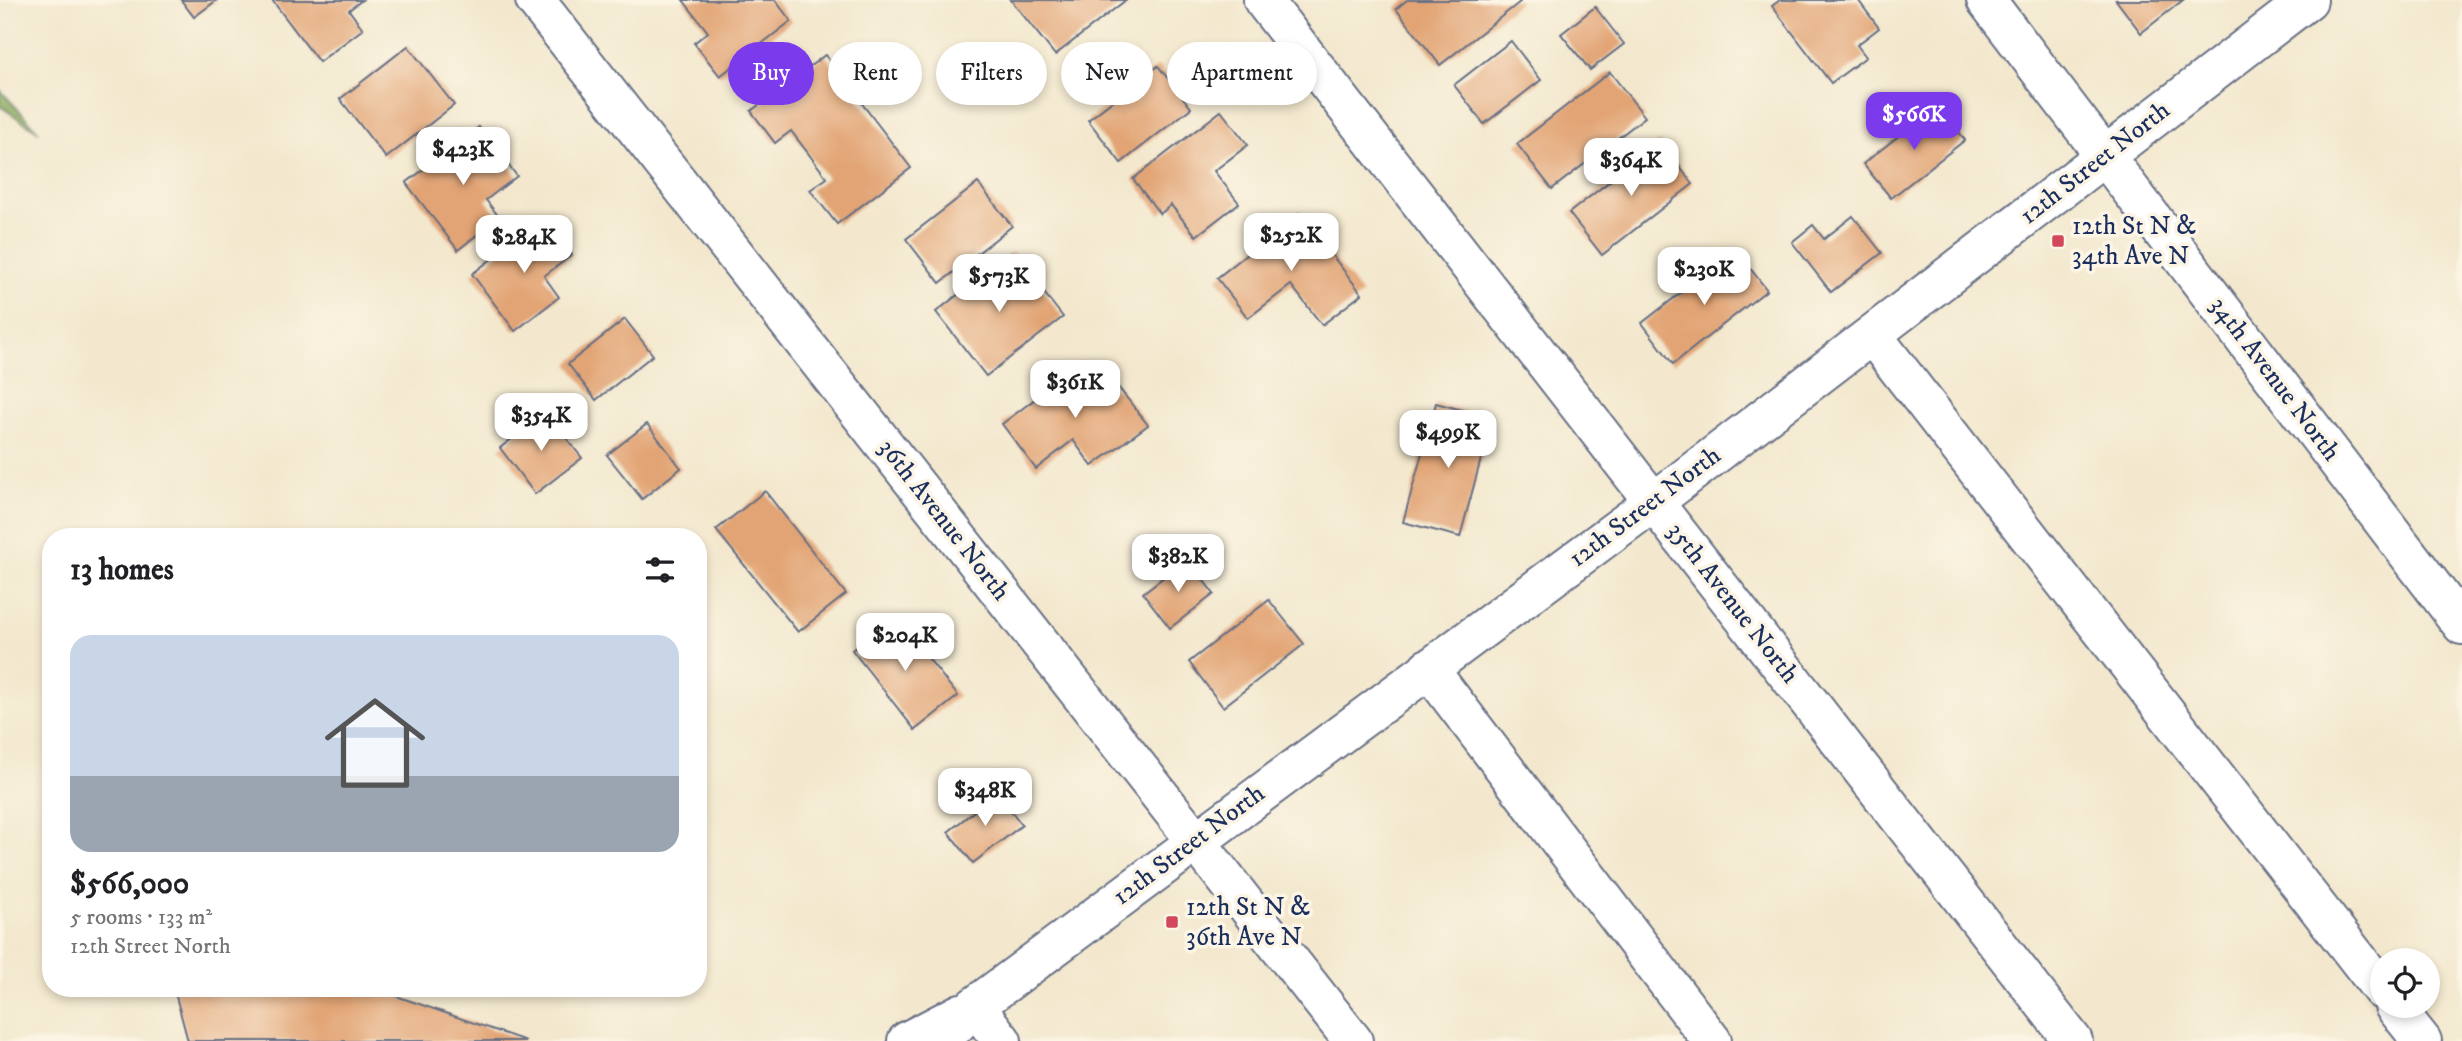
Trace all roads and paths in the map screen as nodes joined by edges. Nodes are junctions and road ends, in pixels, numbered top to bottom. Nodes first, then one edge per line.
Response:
1 (535, 0) edge
2 (1263, 0) edge
3 (1986, 0) edge
4 (2308, 0) edge
5 (2105, 156) junction
6 (1872, 335) junction
7 (1655, 501) junction
8 (2462, 625) edge
9 (1428, 668) junction
10 (1196, 840) junction
11 (2370, 975) edge
12 (975, 1006) junction
13 (2404, 1018) edge
14 (907, 1041) edge
15 (940, 1041) edge
16 (1002, 1041) edge
17 (1353, 1041) edge
18 (1712, 1041) edge
19 (2073, 1041) edge
20 (2421, 1041) edge

1 - 10 street, 36th Avenue North
2 - 7 street, 35th Avenue North
3 - 5 street, 34th Avenue North
4 - 5 street, 12th Street North
5 - 6 street, 12th Street North
5 - 8 street, 34th Avenue North
6 - 7 street, 12th Street North
6 - 11 street
7 - 9 street, 12th Street North
7 - 19 street, 35th Avenue North
9 - 10 street, 12th Street North
9 - 18 street
10 - 12 street, 12th Street North
10 - 17 street, 36th Avenue North
12 - 14 street, 12th Street North
12 - 15 street, 12th Street North
12 - 16 street
13 - 20 street

